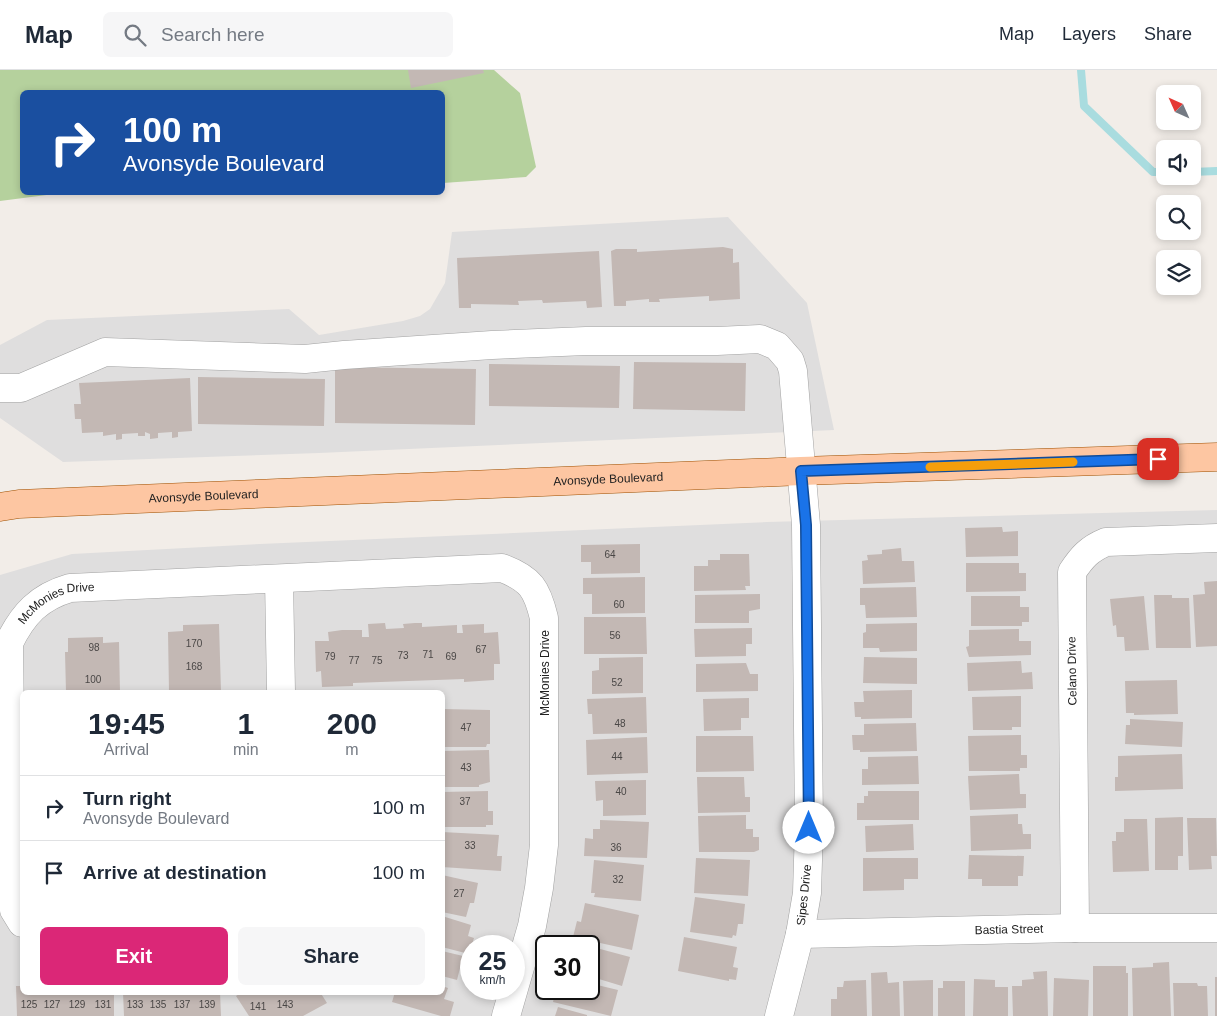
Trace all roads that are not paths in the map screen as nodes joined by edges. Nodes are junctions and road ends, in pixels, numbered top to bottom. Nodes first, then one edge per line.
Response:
1 (0, 388) edge
2 (1217, 457) edge
3 (801, 471) junction
4 (0, 507) edge
5 (1217, 538) edge
6 (279, 579) junction
7 (281, 690) edge
8 (20, 920) edge
9 (1075, 928) junction
10 (1217, 928) edge
11 (800, 934) junction
12 (506, 1016) edge
13 (779, 1016) edge

1 - 3 street, Sipes Drive
2 - 3 main road, Avonsyde Boulevard
3 - 4 main road, Avonsyde Boulevard
3 - 11 street, Sipes Drive
5 - 9 street, Celano Drive
6 - 7 street
6 - 8 street, McMonies Drive
6 - 12 street, McMonies Drive
9 - 10 street, Bastia Street
9 - 11 street, Bastia Street
11 - 13 street, Sipes Drive

